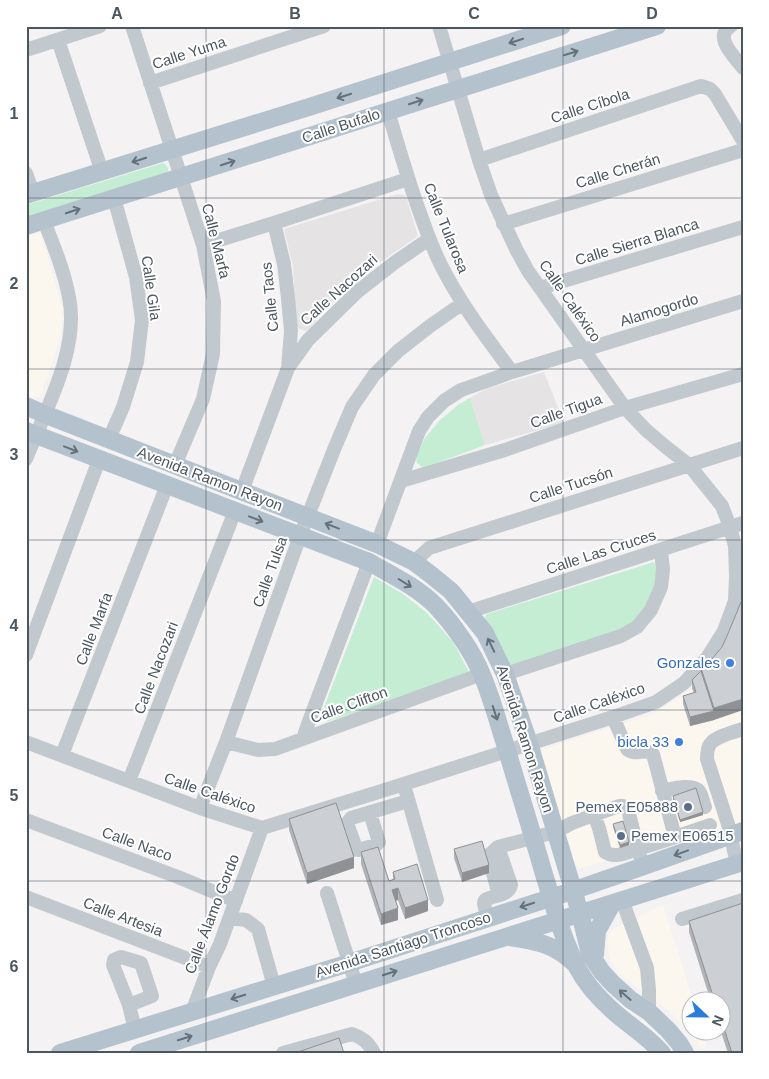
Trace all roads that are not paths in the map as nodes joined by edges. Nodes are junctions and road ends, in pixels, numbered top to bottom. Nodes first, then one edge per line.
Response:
1 (100, 26) edge
2 (132, 26) edge
3 (324, 26) edge
4 (439, 26) edge
5 (562, 26) edge
6 (656, 26) edge
7 (727, 30) edge
8 (58, 40) junction
9 (26, 50) edge
10 (450, 62) junction
11 (743, 68) edge
12 (150, 83) junction
13 (458, 88) junction
14 (388, 111) junction
15 (743, 141) edge
16 (172, 150) junction
17 (743, 150) edge
18 (479, 160) junction
19 (102, 172) junction
20 (26, 173) edge
21 (181, 178) junction
22 (408, 179) junction
23 (30, 194) edge
24 (114, 198) junction
25 (44, 221) junction
26 (274, 223) junction
27 (503, 224) junction
28 (26, 226) edge
29 (743, 227) edge
30 (429, 239) junction
31 (202, 245) junction
32 (540, 288) junction
33 (743, 301) edge
34 (463, 303) junction
35 (584, 349) junction
36 (288, 368) junction
37 (512, 372) junction
38 (743, 374) edge
39 (26, 406) edge
40 (625, 408) junction
41 (44, 414) junction
42 (31, 433) edge
43 (109, 439) junction
44 (743, 448) edge
45 (26, 459) edge
46 (99, 460) junction
47 (689, 464) junction
48 (175, 465) junction
49 (401, 481) junction
50 (167, 485) junction
51 (242, 491) junction
52 (235, 511) junction
53 (308, 517) junction
54 (736, 525) edge
55 (300, 536) junction
56 (377, 544) junction
57 (661, 550) junction
58 (369, 562) junction
59 (414, 562) junction
60 (739, 600) edge
61 (468, 612) junction
62 (26, 655) edge
63 (482, 674) junction
64 (505, 674) junction
65 (613, 717) junction
66 (743, 729) edge
67 (303, 739) junction
68 (26, 742) edge
69 (226, 742) junction
70 (529, 743) junction
71 (506, 750) junction
72 (62, 755) junction
73 (129, 781) junction
74 (403, 784) junction
75 (662, 791) junction
76 (408, 801) junction
77 (721, 804) junction
78 (705, 806) junction
79 (200, 808) junction
80 (370, 813) dead end
81 (594, 815) junction
82 (26, 820) edge
83 (262, 828) junction
84 (555, 832) junction
85 (724, 833) edge
86 (533, 837) junction
87 (675, 837) junction
88 (638, 849) junction
89 (740, 863) edge
90 (644, 866) junction
91 (572, 891) junction
92 (327, 893) dead end
93 (26, 897) edge
94 (551, 897) junction
95 (437, 900) dead end
96 (743, 900) edge
97 (236, 901) junction
98 (617, 902) junction
99 (580, 913) junction
100 (230, 918) junction
101 (487, 918) junction
102 (682, 919) dead end
103 (559, 920) junction
104 (507, 936) junction
105 (594, 960) junction
106 (349, 963) junction
107 (576, 965) junction
108 (209, 967) junction
109 (356, 984) junction
110 (274, 986) junction
111 (128, 1005) dead end
112 (192, 1012) junction
113 (649, 1012) junction
114 (134, 1030) junction
115 (86, 1049) edge
116 (60, 1053) edge
117 (139, 1053) edge
118 (283, 1053) edge
119 (374, 1053) edge
120 (662, 1053) edge
121 (685, 1053) edge

1 - 8 street
2 - 12 street, Calle Marfa
3 - 12 street, Calle Yuma
4 - 10 street, Calle Caléxico
5 -> 10 main road, Calle Bufalo
13 -> 6 main road, Calle Bufalo
7 - 11 street
8 - 9 street
8 - 19 street
10 - 13 street, Calle Caléxico
10 -> 16 main road, Calle Bufalo
12 - 16 street, Calle Marfa
14 -> 13 main road, Calle Bufalo
13 - 18 street, Calle Caléxico
21 -> 14 main road, Calle Bufalo
14 - 22 street, Calle Tularosa
15 - 18 street, Calle Cíbola
16 -> 19 main road, Calle Bufalo
16 - 21 street, Calle Marfa
17 - 27 street, Calle Cherán
18 - 27 street, Calle Caléxico
19 - 23 main road, Calle Bufalo
20 - 23 street
21 - 24 main road, Calle Bufalo
21 - 31 street, Calle Marfa
22 - 26 street
22 - 30 street, Calle Tularosa
25 -> 24 main road, Calle Bufalo
24 - 43 street, Calle Gila
25 - 28 main road, Calle Bufalo
25 - 41 street
26 - 31 street
26 - 36 street, Calle Taos
27 - 32 street, Calle Caléxico
29 - 32 street, Calle Sierra Blanca
30 - 34 street, Calle Tularosa
30 - 36 street, Calle Nacozari
31 - 48 street, Calle Marfa
32 - 35 street, Calle Caléxico
33 - 35 street, Alamogordo
34 - 37 street, Calle Tularosa
34 - 53 street, Calle Tulsa
35 - 37 street
35 - 40 street, Calle Caléxico
36 - 51 street, Calle Nacozari
37 - 49 street
38 - 40 street, Calle Tigua
39 - 41 main road, Avenida Ramon Rayon
40 - 47 street, Calle Caléxico
40 - 49 street, Calle Tigua
41 - 42 street
41 - 43 main road, Avenida Ramon Rayon
42 - 45 street
42 -> 46 main road, Avenida Ramon Rayon
43 - 48 main road, Avenida Ramon Rayon
44 - 47 street, Calle Tucsón
46 - 50 main road, Avenida Ramon Rayon
46 - 62 street
47 - 54 street, Calle Caléxico
47 - 59 street, Calle Tucsón
48 - 51 main road, Avenida Ramon Rayon
49 - 56 street
50 - 52 main road, Avenida Ramon Rayon
50 - 72 street, Calle Marfa
51 - 53 main road, Avenida Ramon Rayon
52 -> 55 main road, Avenida Ramon Rayon
52 - 73 street, Calle Nacozari
53 - 55 street, Calle Tulsa
56 -> 53 main road, Avenida Ramon Rayon
54 - 57 street, Calle Las Cruces
54 - 60 street, Calle Caléxico
55 - 58 main road, Avenida Ramon Rayon
55 - 69 street, Calle Tulsa
56 - 59 main road, Avenida Ramon Rayon
57 - 61 street, Calle Las Cruces
57 - 64 street
58 -> 63 main road, Avenida Ramon Rayon
58 - 67 street
59 - 61 main road, Avenida Ramon Rayon
60 - 65 street, Calle Caléxico
64 -> 61 main road, Avenida Ramon Rayon
63 - 67 street, Calle Clifton
63 -> 71 main road, Avenida Ramon Rayon
64 - 70 main road, Avenida Ramon Rayon
65 - 70 street, Calle Caléxico
65 - 75 street
66 - 77 street
67 - 69 street, Calle Clifton
68 - 72 street, Calle Caléxico
69 - 79 street, Calle Tulsa
70 - 71 street, Calle Caléxico
70 - 84 main road, Avenida Ramon Rayon
71 - 74 street, Calle Caléxico
71 - 86 main road, Avenida Ramon Rayon
72 - 73 street, Calle Caléxico
73 - 79 street, Calle Caléxico
74 - 76 street
74 - 83 street, Calle Caléxico
75 - 78 street
75 - 87 street
76 - 80 street
76 - 95 street
77 - 78 street
77 - 85 street
78 - 85 street
79 - 83 street, Calle Caléxico
81 - 84 street
81 - 88 street
81 - 88 street
82 - 97 street, Calle Naco
83 - 97 street, Calle Álamo Gordo
84 - 86 street
84 - 91 main road, Avenida Ramon Rayon
85 - 87 street
85 - 89 street
85 -> 90 main road, Avenida Santiago Troncoso
86 - 94 main road, Avenida Ramon Rayon
86 - 101 street
87 - 88 street
88 - 90 street
89 - 98 main road, Avenida Santiago Troncoso
90 - 91 main road, Avenida Santiago Troncoso
91 - 94 main road, Avenida Santiago Troncoso
91 - 99 main road, Avenida Ramon Rayon
92 - 106 street
93 - 108 street, Calle Artesia
94 -> 101 main road, Avenida Santiago Troncoso
94 - 103 main road, Avenida Ramon Rayon
96 - 102 street
97 - 100 street, Calle Álamo Gordo
98 - 99 main road, Avenida Santiago Troncoso
98 - 105 main road
98 - 113 street
99 - 103 main road, Avenida Santiago Troncoso
99 - 105 main road, Avenida Ramon Rayon
100 - 108 street, Calle Álamo Gordo
100 - 110 street
101 - 106 main road, Avenida Santiago Troncoso
103 - 104 main road, Avenida Santiago Troncoso
103 - 107 main road, Avenida Ramon Rayon
104 - 107 main road
109 -> 104 main road, Avenida Santiago Troncoso
113 -> 105 main road, Avenida Ramon Rayon
106 - 109 street
106 - 110 main road, Avenida Santiago Troncoso
107 - 120 main road, Avenida Ramon Rayon
108 - 112 street, Calle Álamo Gordo
117 -> 109 main road, Avenida Santiago Troncoso
110 -> 112 main road, Avenida Santiago Troncoso
111 - 114 street
112 - 114 main road, Avenida Santiago Troncoso
113 - 121 main road, Avenida Ramon Rayon
114 - 115 main road, Avenida Santiago Troncoso
115 - 116 main road, Avenida Santiago Troncoso
118 - 119 street

